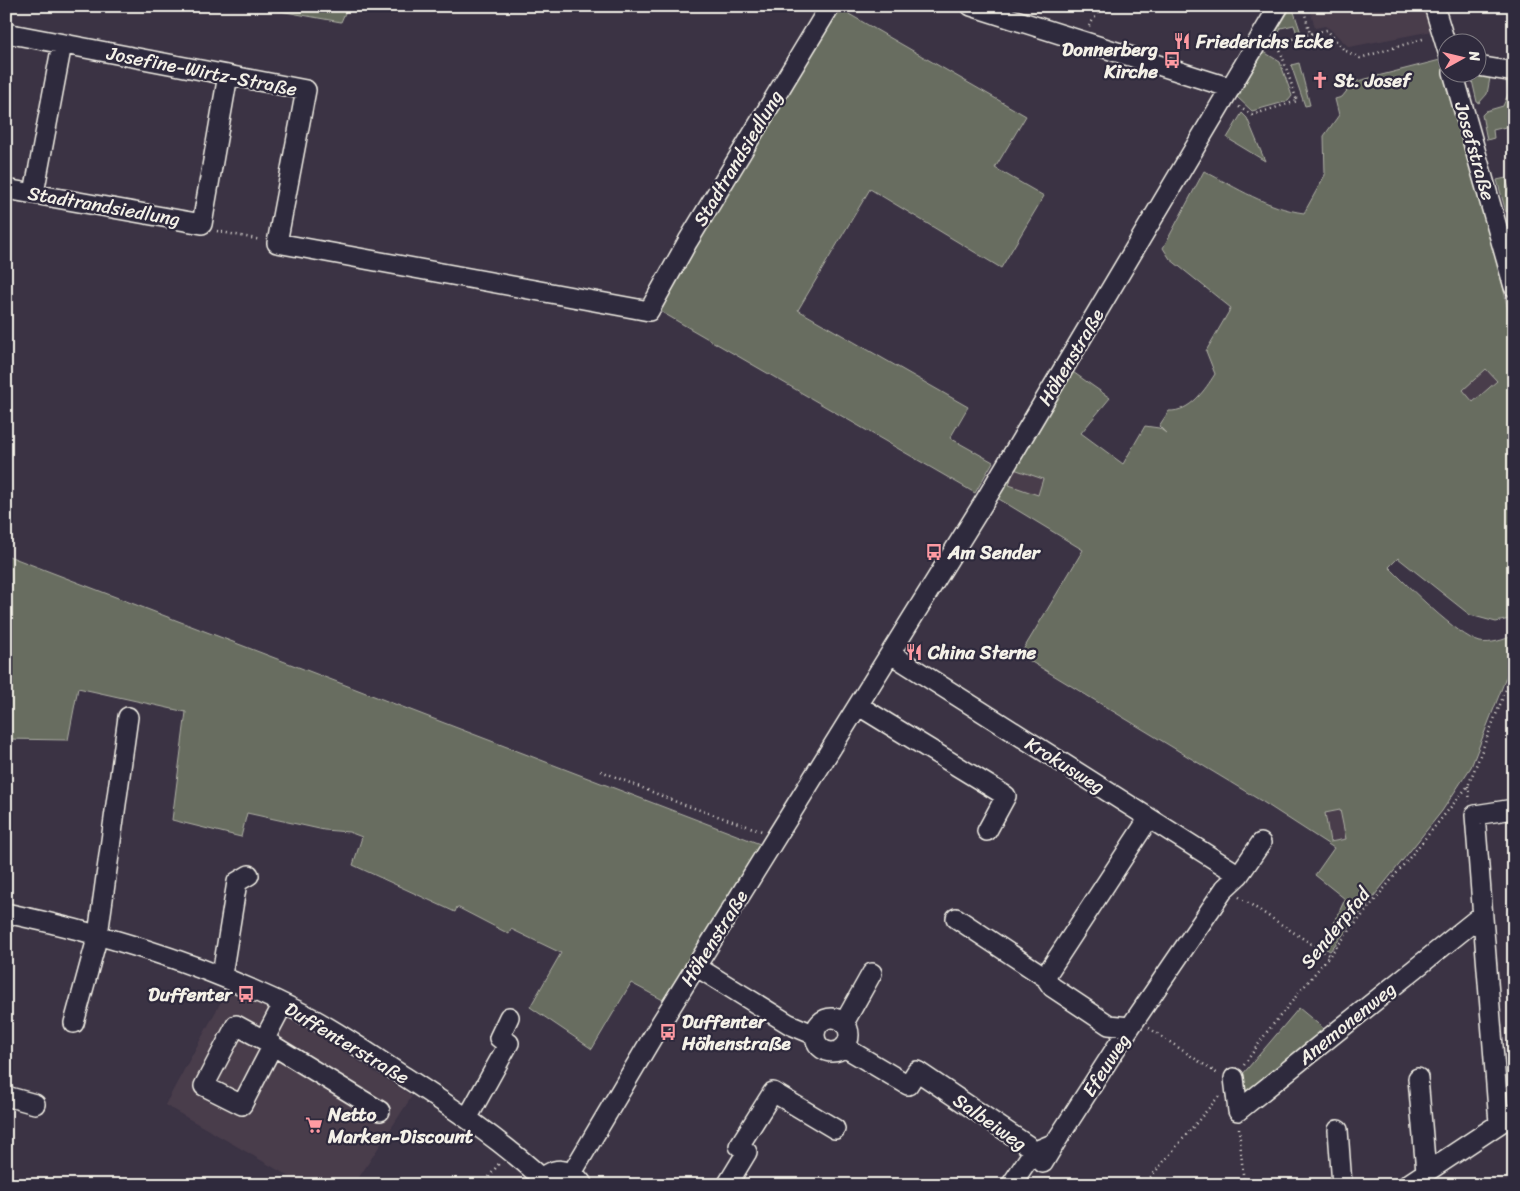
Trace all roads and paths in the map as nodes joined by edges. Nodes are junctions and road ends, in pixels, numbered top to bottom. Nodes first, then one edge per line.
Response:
1 (830, 6) edge
2 (971, 6) edge
3 (1103, 6) edge
4 (1279, 6) edge
5 (1303, 6) edge
6 (1434, 6) edge
7 (1442, 32) edge
8 (6, 33) edge
9 (1310, 34) junction
10 (1431, 36) dead end
11 (1079, 40) junction
12 (1278, 43) junction
13 (62, 44) junction
14 (1256, 44) junction
15 (1488, 68) edge
16 (1514, 72) edge
17 (228, 75) junction
18 (1456, 82) edge
19 (1228, 93) junction
20 (6, 189) edge
21 (34, 193) junction
22 (202, 224) junction
23 (277, 243) junction
24 (1514, 287) edge
25 (891, 654) junction
26 (1514, 669) edge
27 (858, 706) junction
28 (128, 717) dead end
29 (601, 771) dead end
30 (1514, 809) edge
31 (1149, 818) junction
32 (987, 831) dead end
33 (778, 836) junction
34 (1261, 843) dead end
35 (249, 875) dead end
36 (1240, 875) junction
37 (1225, 888) junction
38 (6, 913) edge
39 (1482, 914) junction
40 (956, 918) dead end
41 (98, 935) junction
42 (1330, 956) junction
43 (697, 967) junction
44 (872, 973) dead end
45 (222, 975) junction
46 (1045, 977) junction
47 (283, 1004) junction
48 (509, 1017) dead end
49 (74, 1023) dead end
50 (1133, 1023) junction
51 (844, 1024) junction
52 (1109, 1025) junction
53 (815, 1035) junction
54 (1118, 1044) junction
55 (844, 1047) junction
56 (1234, 1078) junction
57 (1418, 1078) dead end
58 (6, 1096) edge
59 (35, 1104) dead end
60 (380, 1111) dead end
61 (1238, 1111) junction
62 (468, 1117) junction
63 (1506, 1118) edge
64 (834, 1129) dead end
65 (1338, 1130) dead end
66 (509, 1149) junction
67 (1033, 1152) junction
68 (1426, 1172) junction
69 (578, 1179) edge
70 (540, 1182) edge
71 (483, 1185) edge
72 (727, 1185) edge
73 (1011, 1185) edge
74 (1144, 1185) edge
75 (1244, 1185) edge
76 (1342, 1185) edge
77 (1407, 1185) edge

1 - 23 street, Stadtrandsiedlung
2 - 11 street
3 - 11 path
4 - 14 street, Höhenstraße
5 - 9 path
6 - 7 street
8 - 13 street, Josefine-Wirtz-Straße
9 - 10 path
9 - 12 path
11 - 19 street
12 - 14 path
12 - 19 path
13 - 17 street, Josefine-Wirtz-Straße
13 - 21 street
14 - 19 street, Höhenstraße
15 - 16 street
17 - 22 street
17 - 23 street, Josefine-Wirtz-Straße
18 - 24 street, Josefstraße
19 - 25 street, Höhenstraße
20 - 21 street, Stadtrandsiedlung
21 - 22 street, Stadtrandsiedlung
22 - 23 path
25 - 27 street, Höhenstraße
25 - 31 street, Krokusweg
26 - 42 path, Senderpfad
27 - 32 street
27 - 33 street, Höhenstraße
28 - 41 street
29 - 33 path
30 - 39 street
31 - 36 street, Krokusweg
31 - 46 street
33 - 43 street, Höhenstraße
34 - 36 street
35 - 45 street
36 - 37 street
37 - 42 path
37 - 50 street
38 - 41 street, Duffenterstraße
39 - 61 street, Anemonenweg
39 - 63 street
40 - 46 street, Efeuweg
41 - 45 street, Duffenterstraße
41 - 49 street
42 - 56 path, Senderpfad
43 - 53 street
43 - 69 street, Höhenstraße
44 - 51 street
45 - 47 street, Duffenterstraße
46 - 52 street, Efeuweg
47 - 60 street
47 - 62 street, Duffenterstraße
48 - 62 street
50 - 52 street, Efeuweg
50 - 54 street, Efeuweg
50 - 56 path
51 - 53 street
51 - 55 street
52 - 54 street
53 - 55 street
54 - 67 street, Efeuweg
55 - 67 street, Salbeiweg
56 - 61 street
56 - 74 path, Senderpfad
57 - 68 street
58 - 59 street
61 - 75 path
62 - 66 street, Duffenterstraße
63 - 68 street
64 - 72 street
65 - 76 street
66 - 70 street, Duffenterstraße
66 - 71 path
67 - 73 street
68 - 77 street
69 - 70 street, Höhenstraße

